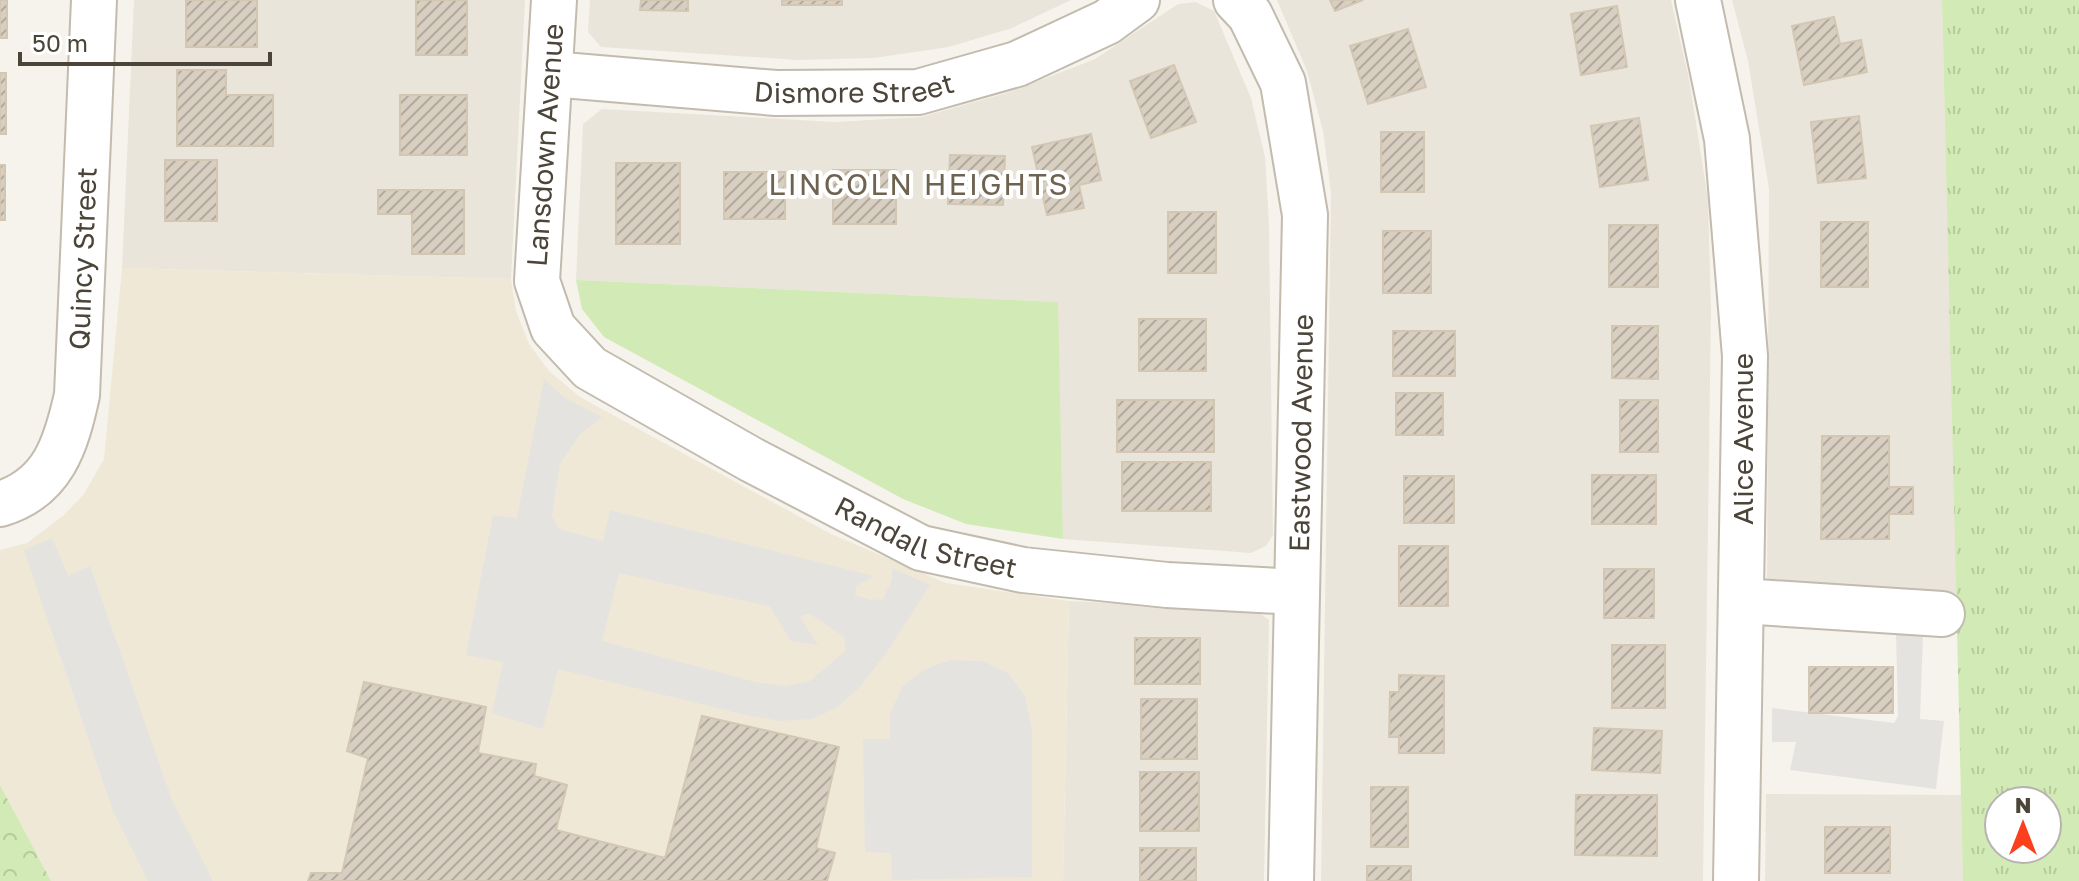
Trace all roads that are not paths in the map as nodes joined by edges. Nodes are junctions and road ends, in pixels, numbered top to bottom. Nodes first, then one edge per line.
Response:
1 (94, 0) edge
2 (554, 0) edge
3 (1137, 0) edge
4 (1236, 0) edge
5 (1698, 0) edge
6 (551, 74) junction
7 (590, 368) joint
8 (10, 501) edge
9 (1297, 592) junction
10 (1741, 601) junction
11 (1942, 614) dead end
12 (1291, 881) edge
13 (1736, 881) edge

1 - 8 street, Quincy Street
2 - 6 street, Lansdown Avenue
3 - 6 street, Dismore Street
4 - 9 street, Eastwood Avenue
5 - 10 street, Alice Avenue
6 - 7 street, Lansdown Avenue
7 - 9 street, Randall Street
9 - 12 street, Eastwood Avenue
10 - 11 street
10 - 13 street, Alice Avenue

